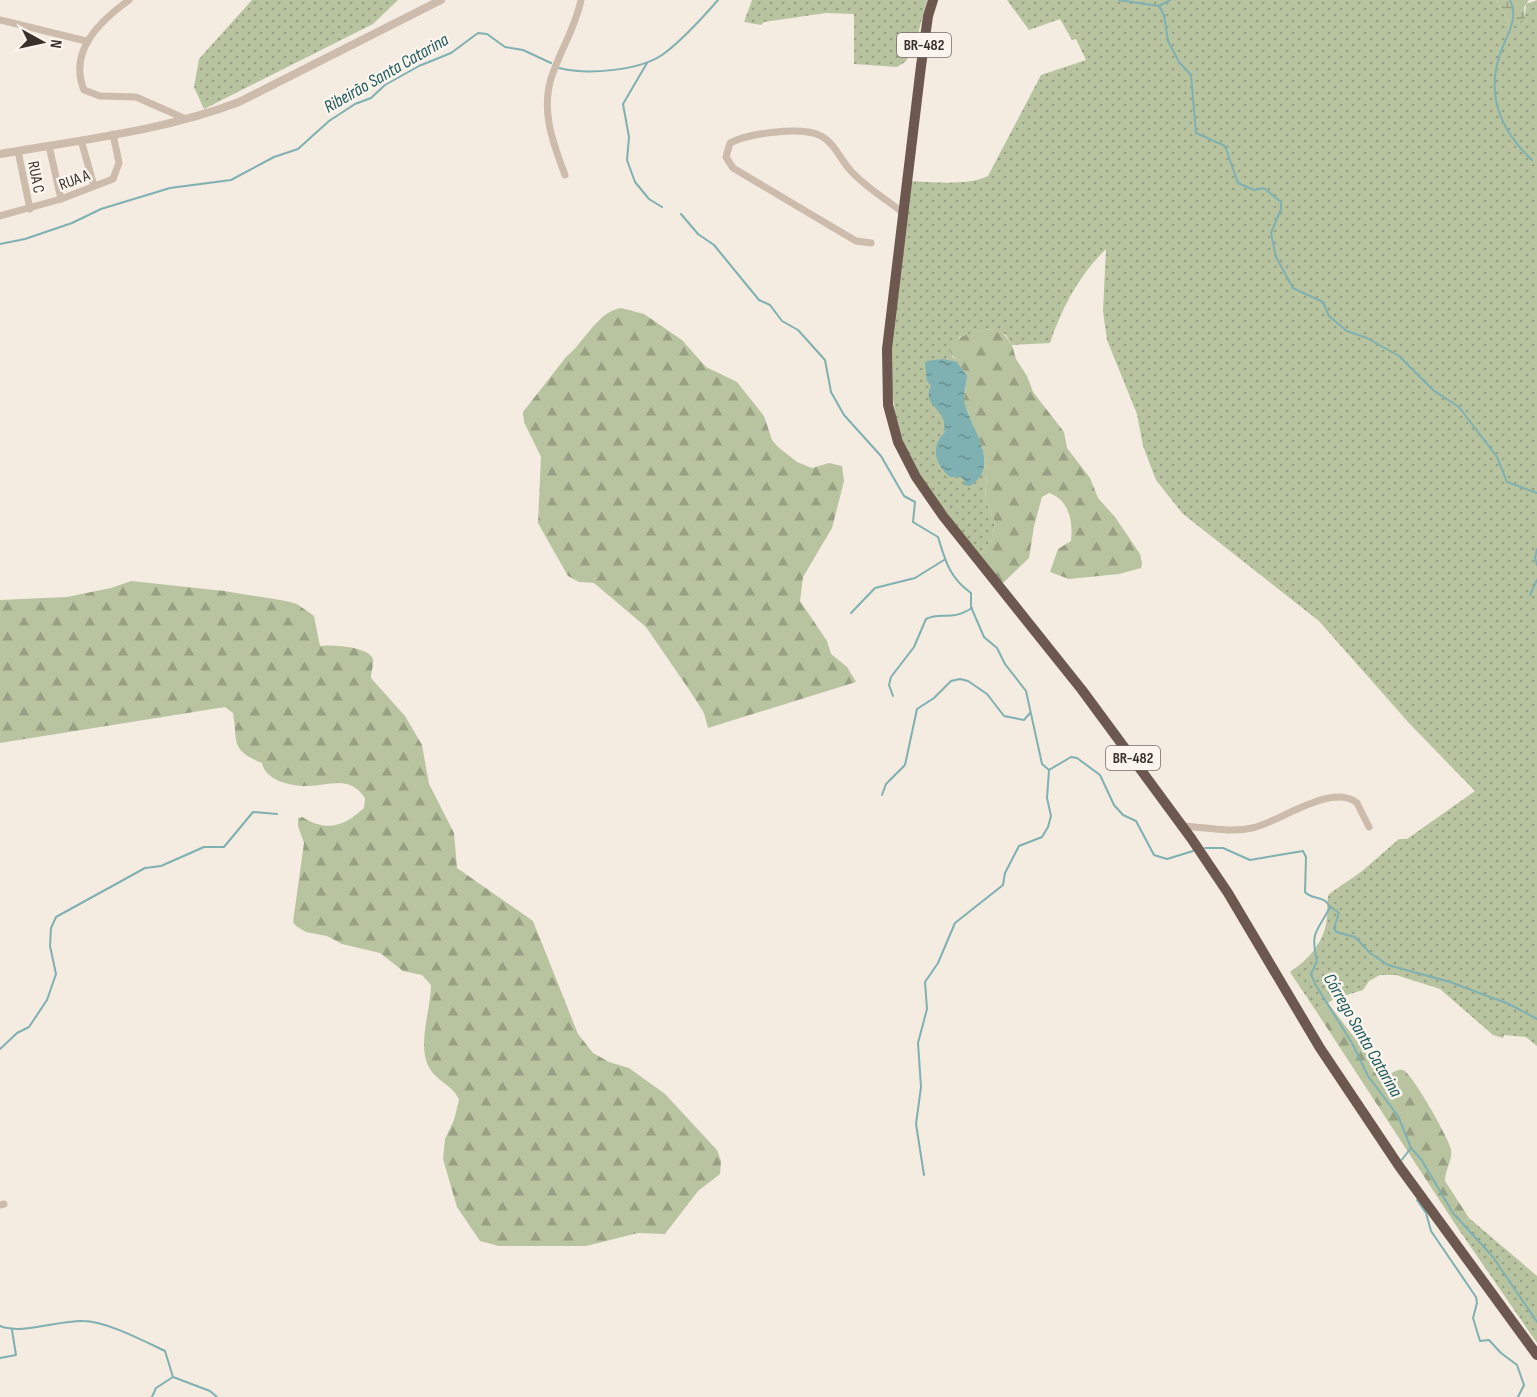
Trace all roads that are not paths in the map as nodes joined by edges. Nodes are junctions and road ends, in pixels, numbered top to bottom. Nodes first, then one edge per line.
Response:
1 (129, 0) edge
2 (441, 0) edge
3 (581, 0) edge
4 (933, 0) edge
5 (0, 21) edge
6 (86, 40) junction
7 (188, 119) junction
8 (113, 134) junction
9 (81, 140) junction
10 (49, 146) junction
11 (18, 151) junction
12 (0, 154) edge
13 (565, 175) dead end
14 (94, 186) junction
15 (61, 199) junction
16 (30, 209) junction
17 (902, 212) junction
18 (0, 216) edge
19 (871, 243) dead end
20 (1182, 826) junction
21 (1369, 827) dead end
22 (1537, 1355) edge

1 - 6 street
2 - 7 street
3 - 13 street
4 - 17 highway, BR-482
5 - 6 street
6 - 7 street
7 - 8 street
8 - 9 street
8 - 14 street, RUA A
9 - 10 street
9 - 14 street
10 - 11 street
10 - 15 street
11 - 12 street
11 - 16 street, RUA C
14 - 15 street, RUA A
15 - 16 street, RUA A
16 - 18 street, RUA A
17 - 19 street
17 - 20 highway, BR-482
20 - 21 street
20 - 22 highway, BR-482

